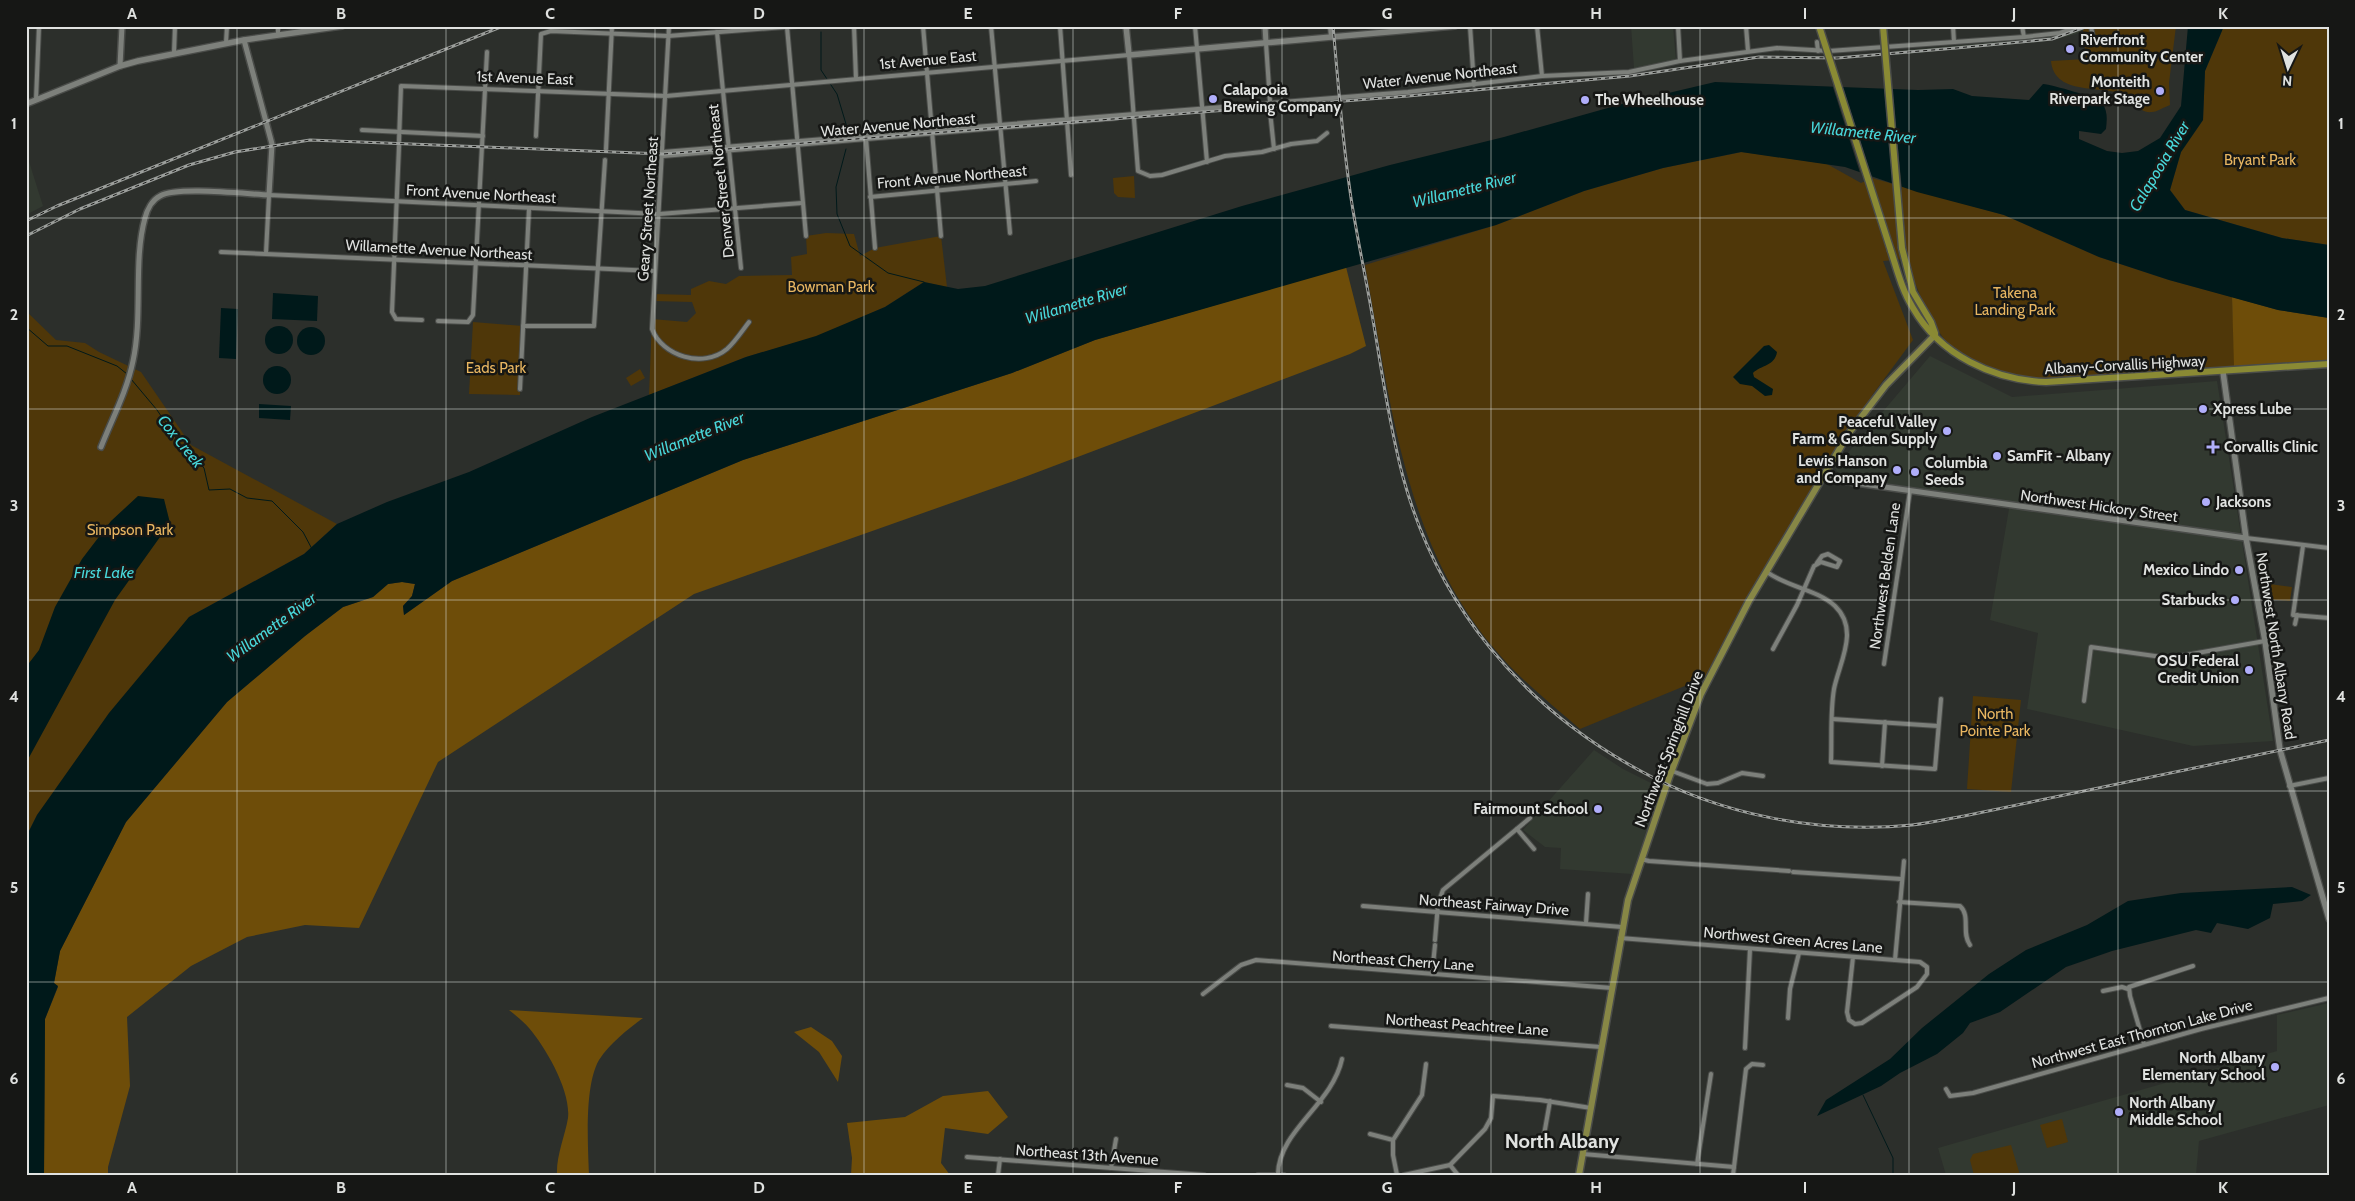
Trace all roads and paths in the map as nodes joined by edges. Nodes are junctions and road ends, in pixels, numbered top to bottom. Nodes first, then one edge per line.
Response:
1 (39, 26) edge
2 (122, 26) edge
3 (175, 26) edge
4 (227, 26) edge
5 (278, 26) edge
6 (342, 26) edge
7 (612, 26) edge
8 (669, 26) edge
9 (798, 26) edge
10 (854, 26) edge
11 (923, 26) edge
12 (991, 26) edge
13 (1060, 26) edge
14 (1126, 26) edge
15 (1195, 26) edge
16 (1265, 26) edge
17 (1330, 26) edge
18 (1455, 26) edge
19 (1470, 26) edge
20 (1537, 26) edge
21 (1678, 26) edge
22 (1746, 26) edge
23 (1819, 26) edge
24 (1883, 26) edge
25 (1953, 26) edge
26 (2022, 26) edge
27 (2080, 26) edge
28 (2091, 26) edge
29 (335, 27) edge
30 (779, 27) edge
31 (787, 28) junction
32 (717, 32) junction
33 (278, 34) junction
34 (612, 34) junction
35 (668, 36) junction
36 (1331, 37) junction
37 (2024, 37) junction
38 (2093, 38) dead end
39 (244, 40) junction
40 (1816, 42) dead end
41 (1954, 42) junction
42 (226, 43) junction
43 (1266, 43) junction
44 (1198, 49) junction
45 (1748, 50) junction
46 (1818, 51) junction
47 (487, 52) dead end
48 (174, 53) junction
49 (1128, 55) junction
50 (1062, 61) junction
51 (1680, 61) junction
52 (120, 66) junction
53 (994, 67) junction
54 (927, 73) junction
55 (1542, 76) junction
56 (856, 79) junction
57 (792, 85) junction
58 (1474, 85) junction
59 (486, 89) junction
60 (539, 92) junction
61 (724, 92) junction
62 (609, 94) junction
63 (666, 96) junction
64 (36, 100) junction
65 (1270, 102) junction
66 (26, 104) edge
67 (1202, 108) junction
68 (1270, 112) dead end
69 (1134, 115) junction
70 (1068, 121) junction
71 (1000, 127) junction
72 (362, 130) dead end
73 (399, 132) junction
74 (933, 132) junction
75 (1327, 133) dead end
76 (483, 136) junction
77 (536, 136) dead end
78 (866, 138) junction
79 (399, 141) dead end
80 (797, 143) junction
81 (399, 146) dead end
82 (606, 149) dead end
83 (729, 149) junction
84 (1274, 149) junction
85 (663, 154) junction
86 (605, 160) dead end
87 (1207, 162) junction
88 (1071, 175) dead end
89 (1036, 181) dead end
90 (1005, 184) junction
91 (938, 190) junction
92 (269, 196) junction
93 (870, 197) junction
94 (395, 202) junction
95 (802, 203) junction
96 (479, 207) junction
97 (528, 209) junction
98 (735, 210) junction
99 (602, 212) junction
100 (659, 214) junction
101 (1010, 233) dead end
102 (806, 236) dead end
103 (941, 236) dead end
104 (875, 248) dead end
105 (221, 252) dead end
106 (266, 254) junction
107 (394, 260) junction
108 (477, 264) junction
109 (526, 266) junction
110 (741, 268) dead end
111 (598, 269) junction
112 (655, 272) junction
113 (422, 320) dead end
114 (438, 321) dead end
115 (749, 322) dead end
116 (523, 326) junction
117 (1935, 334) junction
118 (2329, 364) edge
119 (2224, 372) junction
120 (520, 389) dead end
121 (101, 447) dead end
122 (1825, 472) junction
123 (1910, 491) junction
124 (2246, 538) junction
125 (2303, 546) junction
126 (2329, 548) edge
127 (1817, 563) junction
128 (1767, 572) junction
129 (1804, 590) junction
130 (2295, 615) junction
131 (2329, 618) edge
132 (2295, 624) dead end
133 (2265, 641) junction
134 (1773, 649) dead end
135 (1884, 664) dead end
136 (1941, 699) dead end
137 (2084, 701) dead end
138 (1832, 719) junction
139 (1885, 722) junction
140 (1938, 726) junction
141 (1882, 766) junction
142 (1672, 771) junction
143 (1763, 776) dead end
144 (2329, 778) edge
145 (2289, 786) junction
146 (1530, 818) dead end
147 (1517, 829) junction
148 (1534, 849) dead end
149 (1641, 859) junction
150 (1904, 861) dead end
151 (1901, 879) junction
152 (1588, 894) dead end
153 (1899, 902) junction
154 (1363, 906) dead end
155 (1438, 911) junction
156 (2329, 919) edge
157 (1586, 923) junction
158 (1622, 927) junction
159 (1620, 938) junction
160 (1970, 945) dead end
161 (1750, 949) junction
162 (1799, 952) junction
163 (1853, 957) junction
164 (1896, 960) junction
165 (2193, 966) dead end
166 (1432, 974) junction
167 (1612, 988) junction
168 (2128, 989) junction
169 (2103, 991) dead end
170 (1203, 994) dead end
171 (2329, 998) edge
172 (1788, 1018) dead end
173 (1331, 1026) dead end
174 (2144, 1044) junction
175 (1602, 1047) junction
176 (1744, 1048) dead end
177 (1342, 1059) dead end
178 (1426, 1064) dead end
179 (1763, 1065) dead end
180 (1711, 1074) dead end
181 (1287, 1085) dead end
182 (1946, 1089) dead end
183 (1550, 1101) junction
184 (1321, 1102) junction
185 (1591, 1108) junction
186 (1370, 1134) dead end
187 (1544, 1135) dead end
188 (1116, 1139) dead end
189 (1393, 1140) junction
190 (1583, 1154) junction
191 (967, 1157) dead end
192 (1000, 1159) junction
193 (1697, 1164) junction
194 (1450, 1165) junction
195 (1734, 1167) junction
196 (1111, 1168) junction
197 (1278, 1174) edge
198 (998, 1175) edge
199 (1204, 1175) edge
200 (1258, 1175) edge
201 (1284, 1175) edge
202 (1397, 1175) edge
203 (1404, 1175) edge
204 (1458, 1175) edge
205 (1580, 1175) edge
206 (1733, 1175) edge

1 - 64 street
2 - 52 street
3 - 48 street
4 - 42 street
5 - 33 street
6 - 29 main road
7 - 34 street
8 - 35 street, Geary Street Northeast
9 - 31 street
10 - 56 street
11 - 54 street
12 - 53 street
13 - 50 street
14 - 49 main road
15 - 44 street
16 - 43 street
17 - 36 street
18 - 36 main road, 1st Avenue East
19 - 58 street
20 - 55 street
21 - 51 street
22 - 45 street
23 - 117 highway, Albany-Corvallis Highway, bridge
24 - 117 highway, Albany-Corvallis Highway, bridge
25 - 41 street
26 - 37 street
27 - 37 street, Water Avenue Northeast
28 - 38 street
29 - 33 main road
30 - 31 street
30 - 32 street
31 - 57 street
32 - 35 street
32 - 61 street, Denver Street Northeast
33 - 39 main road
34 - 35 street
34 - 60 street
34 - 62 street
35 - 63 street, Geary Street Northeast
36 - 43 main road, 1st Avenue East
37 - 41 street, Water Avenue Northeast
39 - 42 main road
39 - 92 street
40 - 46 street
41 - 46 street, Water Avenue Northeast
42 - 48 main road
43 - 44 main road, 1st Avenue East
43 - 65 street
44 - 49 main road, 1st Avenue East
44 - 67 street
45 - 46 street, Water Avenue Northeast
45 - 51 street, Water Avenue Northeast
47 - 59 street
48 - 52 main road
49 - 50 street, 1st Avenue East
49 - 69 street
50 - 53 street, 1st Avenue East
50 - 70 street
51 - 55 street, Water Avenue Northeast
52 - 64 main road
53 - 54 street, 1st Avenue East
53 - 71 street
54 - 56 street, 1st Avenue East
54 - 74 street
55 - 58 street, Water Avenue Northeast
56 - 57 street, 1st Avenue East
57 - 61 street, 1st Avenue East
57 - 80 street
58 - 65 street, Water Avenue Northeast
59 - 60 street, 1st Avenue East
59 - 73 street, 1st Avenue East
59 - 76 street
60 - 62 street, 1st Avenue East
60 - 77 street
61 - 63 street, 1st Avenue East
61 - 83 street, Denver Street Northeast
62 - 63 street, 1st Avenue East
62 - 82 street
63 - 85 street, Geary Street Northeast
64 - 66 main road
65 - 67 street, Water Avenue Northeast
67 - 69 street, Water Avenue Northeast
67 - 87 street
68 - 84 street
69 - 70 street, Water Avenue Northeast
69 - 87 street
70 - 71 street, Water Avenue Northeast
70 - 88 street
71 - 74 street, Water Avenue Northeast
71 - 90 street
72 - 73 street
73 - 76 street
73 - 79 street
74 - 78 street, Water Avenue Northeast
74 - 91 street
75 - 84 street
76 - 96 street
78 - 80 street, Water Avenue Northeast
78 - 93 street
80 - 83 street, Water Avenue Northeast
80 - 95 street
81 - 94 street
83 - 85 street, Water Avenue Northeast
83 - 98 street, Denver Street Northeast
84 - 87 street
85 - 100 street, Geary Street Northeast
86 - 99 street
89 - 90 street, Front Avenue Northeast
90 - 91 street, Front Avenue Northeast
90 - 101 street
91 - 93 street, Front Avenue Northeast
91 - 103 street
92 - 94 street, Front Avenue Northeast
92 - 106 street
92 - 121 street, Front Avenue Northeast
93 - 104 street
94 - 96 street, Front Avenue Northeast
94 - 107 street
95 - 98 street, Front Avenue Northeast
95 - 102 street
96 - 97 street, Front Avenue Northeast
96 - 108 street
97 - 99 street, Front Avenue Northeast
97 - 109 street
98 - 100 street, Front Avenue Northeast
98 - 110 street, Denver Street Northeast
99 - 100 street, Front Avenue Northeast
99 - 111 street
100 - 112 street, Geary Street Northeast
105 - 106 street, Willamette Avenue Northeast
106 - 107 street, Willamette Avenue Northeast
107 - 108 street, Willamette Avenue Northeast
107 - 113 street
108 - 109 street, Willamette Avenue Northeast
108 - 114 street
109 - 111 street, Willamette Avenue Northeast
109 - 116 street
111 - 112 street, Willamette Avenue Northeast
111 - 116 street
112 - 115 street, Geary Street Northeast
116 - 120 street
117 - 119 highway, Albany-Corvallis Highway
117 - 122 main road, Northwest Springhill Drive
118 - 119 highway, Albany-Corvallis Highway
119 - 124 main road, Northwest North Albany Road
122 - 123 street, Northwest Hickory Street
122 - 128 main road, Northwest Springhill Drive
123 - 124 street, Northwest Hickory Street
123 - 135 street, Northwest Belden Lane
124 - 125 street, Northwest Hickory Street
124 - 133 main road, Northwest North Albany Road
125 - 126 street, Northwest Hickory Street
125 - 130 street
127 - 127 street
127 - 129 street
128 - 129 street
128 - 142 main road, Northwest Springhill Drive
129 - 134 street
129 - 138 street
130 - 131 street
130 - 132 street
133 - 137 street
133 - 145 main road, Northwest North Albany Road
136 - 140 street
138 - 139 street
138 - 141 street
139 - 140 street
139 - 141 street
140 - 141 street
142 - 143 street
142 - 149 main road, Northwest Springhill Drive
144 - 145 street
145 - 156 main road, Northwest North Albany Road
146 - 147 street
147 - 148 street
147 - 155 street
149 - 151 street
149 - 158 main road, Northwest Springhill Drive
150 - 151 street, Northwest Green Acres Lane
151 - 153 street, Northwest Green Acres Lane
152 - 157 street
153 - 160 street
153 - 164 street, Northwest Green Acres Lane
154 - 155 street, Northeast Fairway Drive
155 - 157 street, Northeast Fairway Drive
155 - 166 street
157 - 158 street, Northeast Fairway Drive
158 - 159 main road, Northwest Springhill Drive
159 - 161 street, Northwest Green Acres Lane
159 - 167 main road, Northwest Springhill Drive
161 - 162 street, Northwest Green Acres Lane
161 - 176 street
162 - 163 street, Northwest Green Acres Lane
162 - 172 street
163 - 164 street, Northwest Green Acres Lane
163 - 164 street
165 - 168 street
166 - 167 street, Northeast Cherry Lane
166 - 170 street, Northeast Cherry Lane
167 - 175 main road, Northwest Springhill Drive
168 - 169 street
168 - 174 street
171 - 174 street, Northwest East Thornton Lake Drive
173 - 175 street, Northeast Peachtree Lane
174 - 182 street, Northwest East Thornton Lake Drive
175 - 185 main road, Northwest Springhill Drive
177 - 184 street
178 - 189 street
179 - 195 street
180 - 193 street
181 - 184 street
183 - 185 street
183 - 187 street
183 - 194 street
184 - 197 street
185 - 190 main road, Northwest Springhill Drive
186 - 189 street
188 - 196 street
189 - 202 street
190 - 193 street
190 - 205 main road, Northwest Springhill Drive
191 - 192 street, Northeast 13th Avenue
192 - 196 street, Northeast 13th Avenue
192 - 198 street
193 - 195 street
194 - 203 street
194 - 204 street
195 - 206 street
196 - 199 street, Northeast 13th Avenue
197 - 200 street
197 - 201 street

